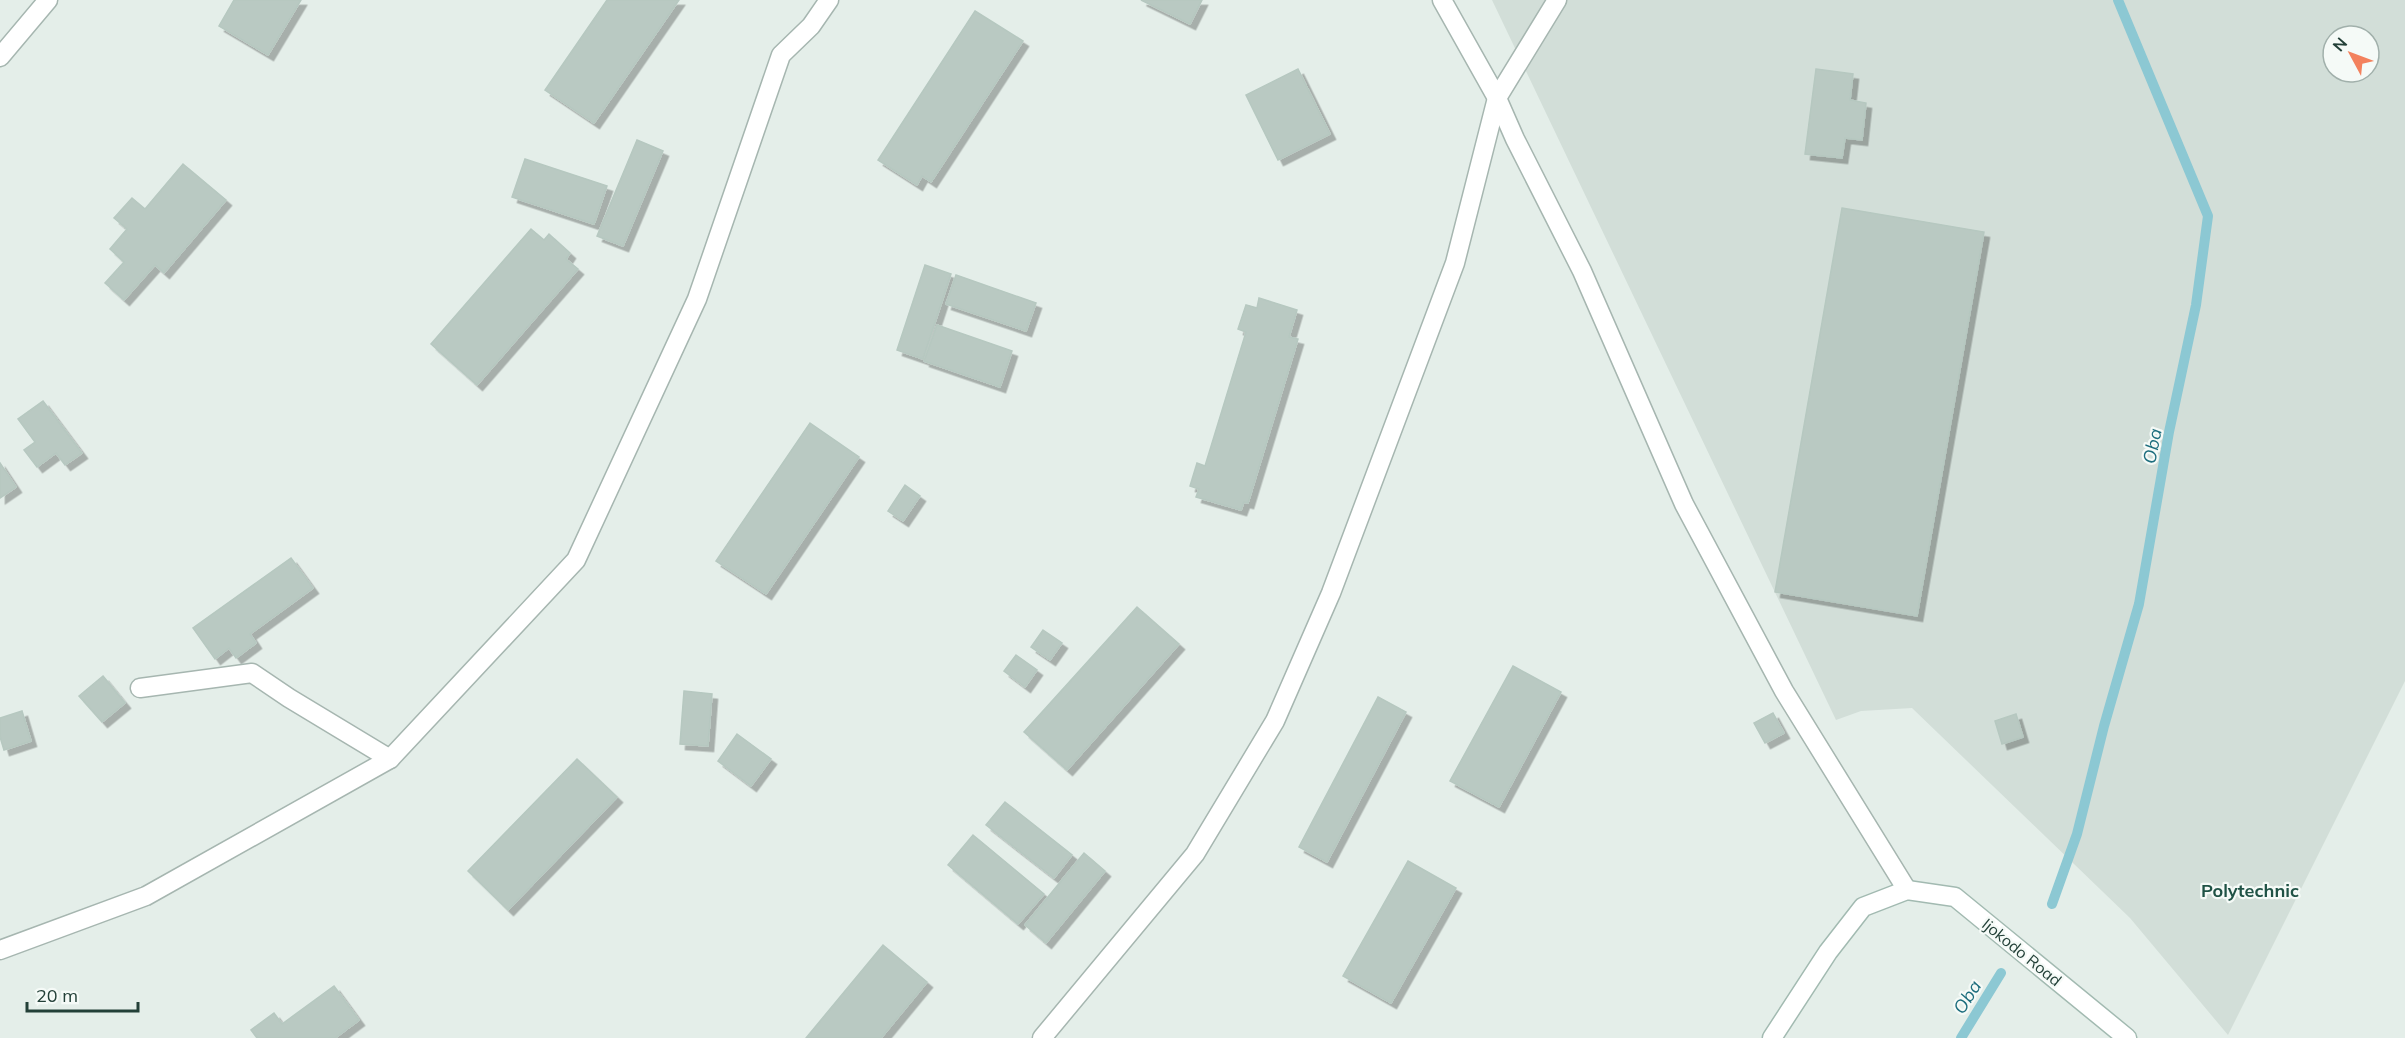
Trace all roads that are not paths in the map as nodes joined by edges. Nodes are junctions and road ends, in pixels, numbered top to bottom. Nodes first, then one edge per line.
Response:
1 (48, 0) edge
2 (828, 0) edge
3 (1442, 0) edge
4 (1557, 0) edge
5 (0, 57) edge
6 (1497, 98) junction
7 (140, 688) dead end
8 (390, 759) junction
9 (1907, 890) junction
10 (0, 950) edge
11 (1042, 1038) edge
12 (1772, 1038) edge
13 (2127, 1038) edge

1 - 5 street
2 - 8 street
3 - 6 street
4 - 6 street
6 - 9 street
6 - 11 street
7 - 8 street
8 - 10 street
9 - 12 street
9 - 13 street, Ijokodo Road

